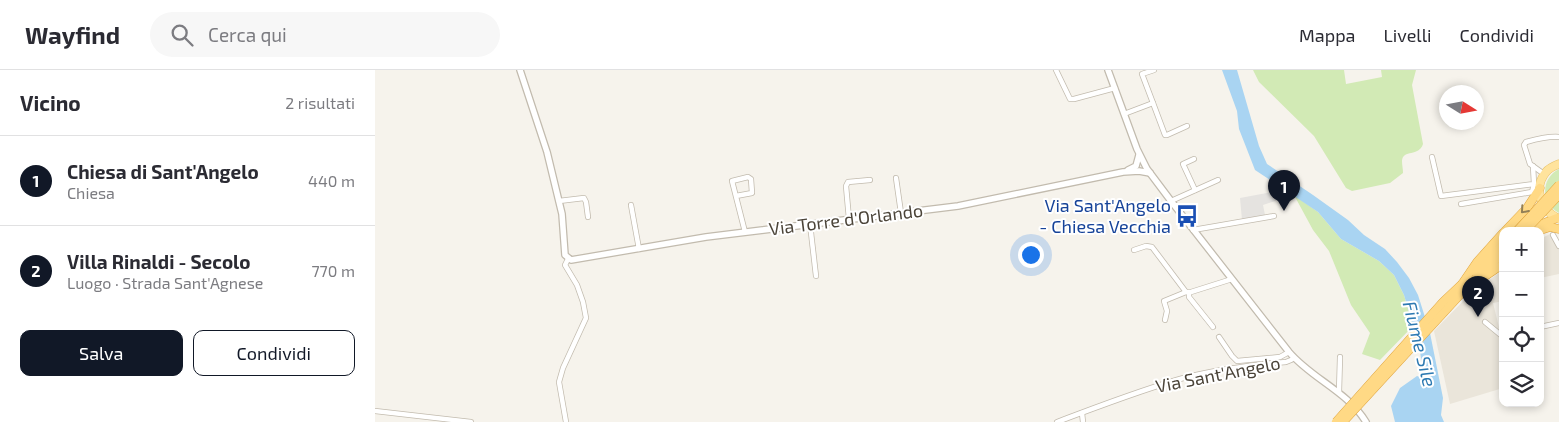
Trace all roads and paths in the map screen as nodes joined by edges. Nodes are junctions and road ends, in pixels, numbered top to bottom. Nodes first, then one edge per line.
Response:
1 (520, 70) edge
2 (1056, 70) edge
3 (1108, 70) edge
4 (1155, 70) edge
5 (1115, 88) junction
6 (1153, 103) junction
7 (1124, 114) junction
8 (1187, 126) dead end
9 (1559, 137) edge
10 (1139, 154) junction
11 (1432, 158) dead end
12 (1194, 159) dead end
13 (1559, 164) edge
14 (1145, 165) junction
15 (1533, 166) junction
16 (1137, 169) junction
17 (1150, 173) junction
18 (1544, 174) junction
19 (896, 178) dead end
20 (870, 180) dead end
21 (1218, 180) dead end
22 (1559, 185) edge
23 (1537, 186) junction
24 (1195, 190) junction
25 (1559, 194) edge
26 (736, 196) junction
27 (559, 201) junction
28 (1171, 202) junction
29 (1461, 204) dead end
30 (631, 205) dead end
31 (901, 213) junction
32 (1274, 216) dead end
33 (588, 217) dead end
34 (849, 219) junction
35 (1558, 219) edge
36 (810, 224) junction
37 (1511, 227) edge
38 (1521, 227) edge
39 (1529, 227) edge
40 (1541, 227) edge
41 (1544, 229) edge
42 (1559, 229) edge
43 (1193, 230) junction
44 (745, 232) junction
45 (1553, 236) dead end
46 (1499, 240) edge
47 (1559, 246) edge
48 (639, 249) junction
49 (1134, 250) dead end
50 (1499, 256) edge
51 (568, 258) junction
52 (1499, 266) edge
53 (816, 276) dead end
54 (1232, 279) junction
55 (1465, 285) junction
56 (1188, 292) junction
57 (1165, 320) dead end
58 (1485, 322) dead end
59 (1559, 323) edge
60 (1213, 326) dead end
61 (1544, 326) edge
62 (1499, 334) edge
63 (1219, 337) dead end
64 (1289, 352) junction
65 (1340, 357) dead end
66 (1294, 358) junction
67 (1339, 392) junction
68 (375, 411) edge
69 (1082, 413) junction
70 (471, 422) edge
71 (566, 422) edge
72 (1057, 422) edge
73 (1083, 422) edge
74 (1336, 422) edge
75 (1343, 422) edge
76 (1366, 422) edge

1 - 27 street
2 - 5 street
3 - 5 street, Via Sant'Angelo
4 - 6 street
5 - 7 street, Via Sant'Angelo
6 - 7 street
6 - 8 street
7 - 10 street, Via Sant'Angelo
9 - 15 street
10 - 14 street, Via Sant'Angelo
10 - 16 street
11 - 23 street
12 - 24 street
13 - 18 main road
14 - 16 street
14 - 17 street, Via Sant'Angelo
15 - 18 street
15 - 23 street
16 - 17 street, Via Torre d'Orlando
16 - 31 street, Via Torre d'Orlando
17 - 28 street, Via Sant'Angelo
18 - 23 main road
19 - 31 street
20 - 34 street
21 - 24 street
22 - 38 highway, bridge
23 - 29 street
23 - 35 main road
23 -> 37 highway
24 - 28 street
25 - 39 highway, bridge
26 - 26 street
26 - 44 street
27 - 33 street
27 - 51 street
28 - 43 street, Via Sant'Angelo
30 - 48 street
31 - 34 street, Via Torre d'Orlando
32 - 43 street
34 - 36 street, Via Torre d'Orlando
35 - 40 highway
36 - 44 street, Via Torre d'Orlando
36 - 53 street
41 - 42 highway
43 - 54 street, Via Sant'Angelo
44 - 48 street, Via Torre d'Orlando
45 - 47 street
46 - 55 highway
48 - 51 street, Via Torre d'Orlando
49 - 56 street
50 - 55 highway
51 - 71 street
52 - 55 highway
54 - 56 street
54 - 64 street, Via Sant'Angelo
55 - 74 highway, bridge
55 - 75 highway, bridge
56 - 57 street
56 - 60 street
58 - 62 street
59 - 61 street
63 - 64 street, Via Sant'Angelo
64 - 66 street, Via Sant'Angelo
65 - 67 street
66 - 67 street, Via Sant'Angelo
66 - 69 street, Via Sant'Angelo
67 - 76 street, Via Sant'Angelo
68 - 70 street
69 - 72 street, Via Sant'Angelo
69 - 73 street

